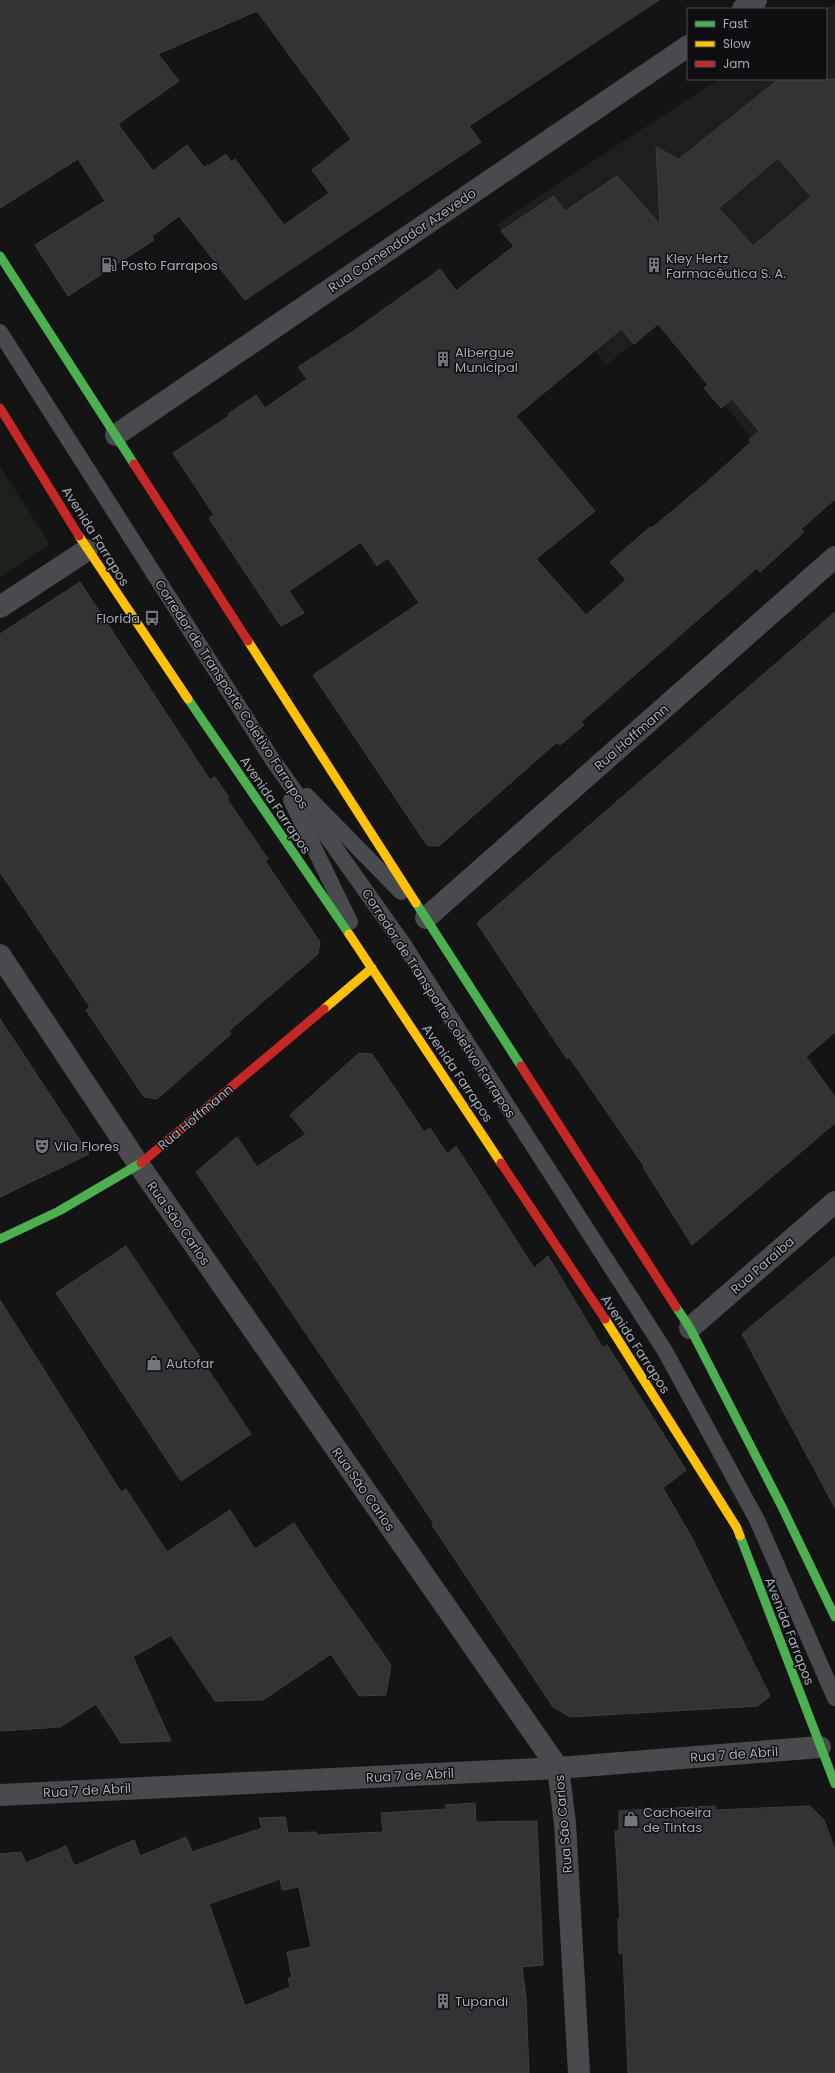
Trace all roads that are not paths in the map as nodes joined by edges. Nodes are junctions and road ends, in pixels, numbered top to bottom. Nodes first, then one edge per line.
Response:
1 (756, 0) edge
2 (744, 8) edge
3 (687, 47) edge
4 (0, 256) edge
5 (0, 332) edge
6 (0, 408) edge
7 (116, 435) junction
8 (87, 550) junction
9 (835, 557) edge
10 (0, 607) edge
11 (272, 759) junction
12 (426, 918) junction
13 (0, 955) edge
14 (372, 968) junction
15 (139, 1165) junction
16 (835, 1202) edge
17 (0, 1239) edge
18 (690, 1328) junction
19 (835, 1617) edge
20 (835, 1698) edge
21 (820, 1747) junction
22 (558, 1768) junction
23 (835, 1784) edge
24 (0, 1795) edge
25 (579, 2073) edge

1 - 2 street
3 - 7 street, Rua Comendador Azevedo
4 - 7 main road
5 - 11 lane, Corredor de Transporte Coletivo Farrapos
6 - 8 main road, Avenida Farrapos
7 - 12 main road
8 - 10 street
8 - 14 main road, Avenida Farrapos
9 - 12 street, Rua Hoffmann
11 - 12 lane
11 - 14 lane
11 - 20 lane, Corredor de Transporte Coletivo Farrapos
12 - 18 main road
13 - 15 street, Rua São Carlos
14 - 15 main road, Rua Hoffmann
14 - 21 main road, Avenida Farrapos
15 - 17 main road, Rua Hoffmann
15 - 22 street, Rua São Carlos
16 - 18 street, Rua Paraíba
18 - 19 main road
21 - 22 street, Rua 7 de Abril
21 - 23 main road, Avenida Farrapos
22 - 24 street, Rua 7 de Abril
22 - 25 street, Rua São Carlos

